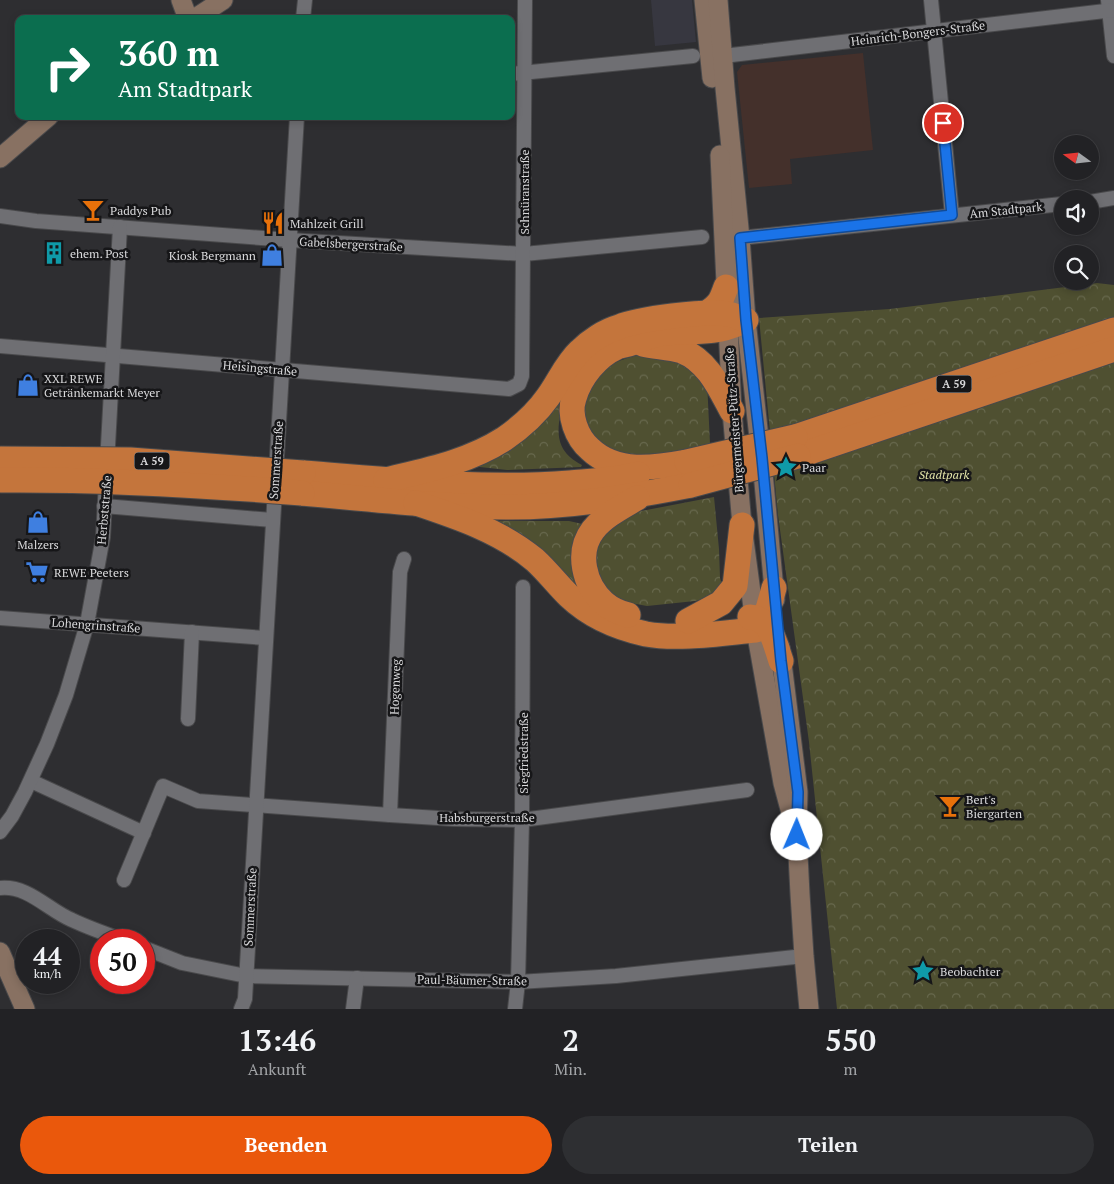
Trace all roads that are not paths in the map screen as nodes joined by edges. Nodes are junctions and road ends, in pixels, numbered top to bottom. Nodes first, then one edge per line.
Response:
1 (181, 0) edge
2 (305, 0) edge
3 (525, 0) edge
4 (704, 0) edge
5 (718, 0) edge
6 (931, 0) edge
7 (218, 1) edge
8 (1110, 7) edge
9 (187, 15) edge
10 (199, 15) edge
11 (303, 15) edge
12 (934, 32) junction
13 (693, 56) dead end
14 (723, 56) junction
15 (1114, 56) edge
16 (518, 73) edge
17 (44, 120) edge
18 (297, 120) edge
19 (0, 158) edge
20 (1114, 198) edge
21 (1099, 200) edge
22 (1054, 205) edge
23 (952, 215) junction
24 (0, 216) edge
25 (120, 227) junction
26 (702, 237) dead end
27 (740, 238) junction
28 (289, 240) junction
29 (524, 254) junction
30 (726, 287) joint
31 (727, 319) junction
32 (1114, 330) edge
33 (633, 343) junction
34 (0, 346) edge
35 (1114, 349) edge
36 (113, 356) junction
37 (282, 370) junction
38 (519, 384) joint
39 (732, 411) junction
40 (0, 459) edge
41 (654, 468) junction
42 (689, 474) junction
43 (0, 480) edge
44 (386, 480) junction
45 (303, 483) junction
46 (641, 495) junction
47 (416, 502) junction
48 (104, 506) junction
49 (272, 520) junction
50 (742, 525) junction
51 (404, 559) dead end
52 (523, 587) dead end
53 (774, 588) junction
54 (0, 618) edge
55 (688, 621) junction
56 (757, 622) junction
57 (87, 624) junction
58 (192, 632) junction
59 (265, 638) junction
60 (781, 661) junction
61 (188, 719) dead end
62 (31, 781) junction
63 (747, 790) dead end
64 (255, 804) junction
65 (390, 815) junction
66 (522, 820) junction
67 (0, 832) edge
68 (144, 833) junction
69 (797, 835) junction
70 (124, 880) dead end
71 (0, 888) edge
72 (95, 929) edge
73 (0, 952) edge
74 (155, 952) edge
75 (804, 956) junction
76 (246, 976) junction
77 (357, 978) junction
78 (518, 982) junction
79 (25, 1009) edge
80 (241, 1009) edge
81 (353, 1009) edge
82 (515, 1009) edge
83 (809, 1009) edge

1 - 9 main road
2 - 11 street
3 - 16 street, Schnüranstraße
4 - 30 main road
5 - 14 main road, Bürgermeister-Pütz-Straße
6 - 12 street
7 - 10 main road
8 - 12 street, Heinrich-Bongers-Straße
8 - 15 street
12 - 14 street, Heinrich-Bongers-Straße
12 - 23 street
13 - 16 street
14 - 27 main road, Bürgermeister-Pütz-Straße
16 - 29 street, Schnüranstraße
17 - 19 main road
18 - 28 street, Sommerstraße
20 - 21 street
22 - 23 street, Am Stadtpark
23 - 27 street, Am Stadtpark
24 - 25 street, Gabelsbergerstraße
25 - 28 street, Gabelsbergerstraße
25 - 36 street, Herbststraße
26 - 29 street, Gabelsbergerstraße
27 - 31 main road, Bürgermeister-Pütz-Straße
28 - 29 street, Gabelsbergerstraße
28 - 37 street, Sommerstraße
29 - 38 street, Schnüranstraße
30 - 31 highway
31 - 33 highway
31 - 39 main road, Bürgermeister-Pütz-Straße
31 - 44 highway
31 - 53 main road, Bürgermeister-Pütz-Straße
32 - 42 highway, A 59, bridge
33 - 39 highway
33 - 41 highway
34 - 36 street, Heisingstraße
35 - 42 highway, A 59, bridge
36 - 37 street, Heisingstraße
36 - 48 street, Herbststraße
37 - 38 street, Heisingstraße
37 - 49 street, Sommerstraße
39 - 50 main road, Bürgermeister-Pütz-Straße
40 - 45 highway, A 59, bridge
41 - 42 highway, A 59
41 - 44 highway, A 59
42 - 46 highway, A 59
43 - 45 highway, A 59, bridge
44 - 45 highway, A 59
45 - 47 highway, A 59
46 - 47 highway, A 59
46 - 55 highway
47 - 56 highway
48 - 49 street
48 - 57 street, Herbststraße
49 - 59 street, Sommerstraße
50 - 55 highway
50 - 56 main road, Bürgermeister-Pütz-Straße
51 - 65 street, Hogenweg
52 - 66 street, Siegfriedstraße
53 - 56 highway
53 - 60 main road, Bürgermeister-Pütz-Straße
54 - 57 street, Lohengrinstraße
55 - 56 highway
56 - 60 highway
56 - 69 main road, Bürgermeister-Pütz-Straße
57 - 58 street, Lohengrinstraße
57 - 62 street, Herbststraße
58 - 59 street, Lohengrinstraße
58 - 61 street
59 - 64 street, Sommerstraße
60 - 69 main road, Bürgermeister-Pütz-Straße
62 - 67 street, Herbststraße
62 - 68 street
63 - 66 street, Habsburgerstraße
64 - 65 street, Habsburgerstraße
64 - 68 street
64 - 76 street, Sommerstraße
65 - 66 street, Habsburgerstraße
66 - 78 street, Siegfriedstraße
68 - 70 street
69 - 75 main road, Bürgermeister-Pütz-Straße
71 - 72 street
73 - 79 main road
74 - 76 street, Paul-Bäumer-Straße
75 - 78 street, Paul-Bäumer-Straße
75 - 83 main road, Bürgermeister-Pütz-Straße
76 - 77 street, Paul-Bäumer-Straße
76 - 80 street, Sommerstraße
77 - 78 street, Paul-Bäumer-Straße
77 - 81 street
78 - 82 street, Siegfriedstraße

